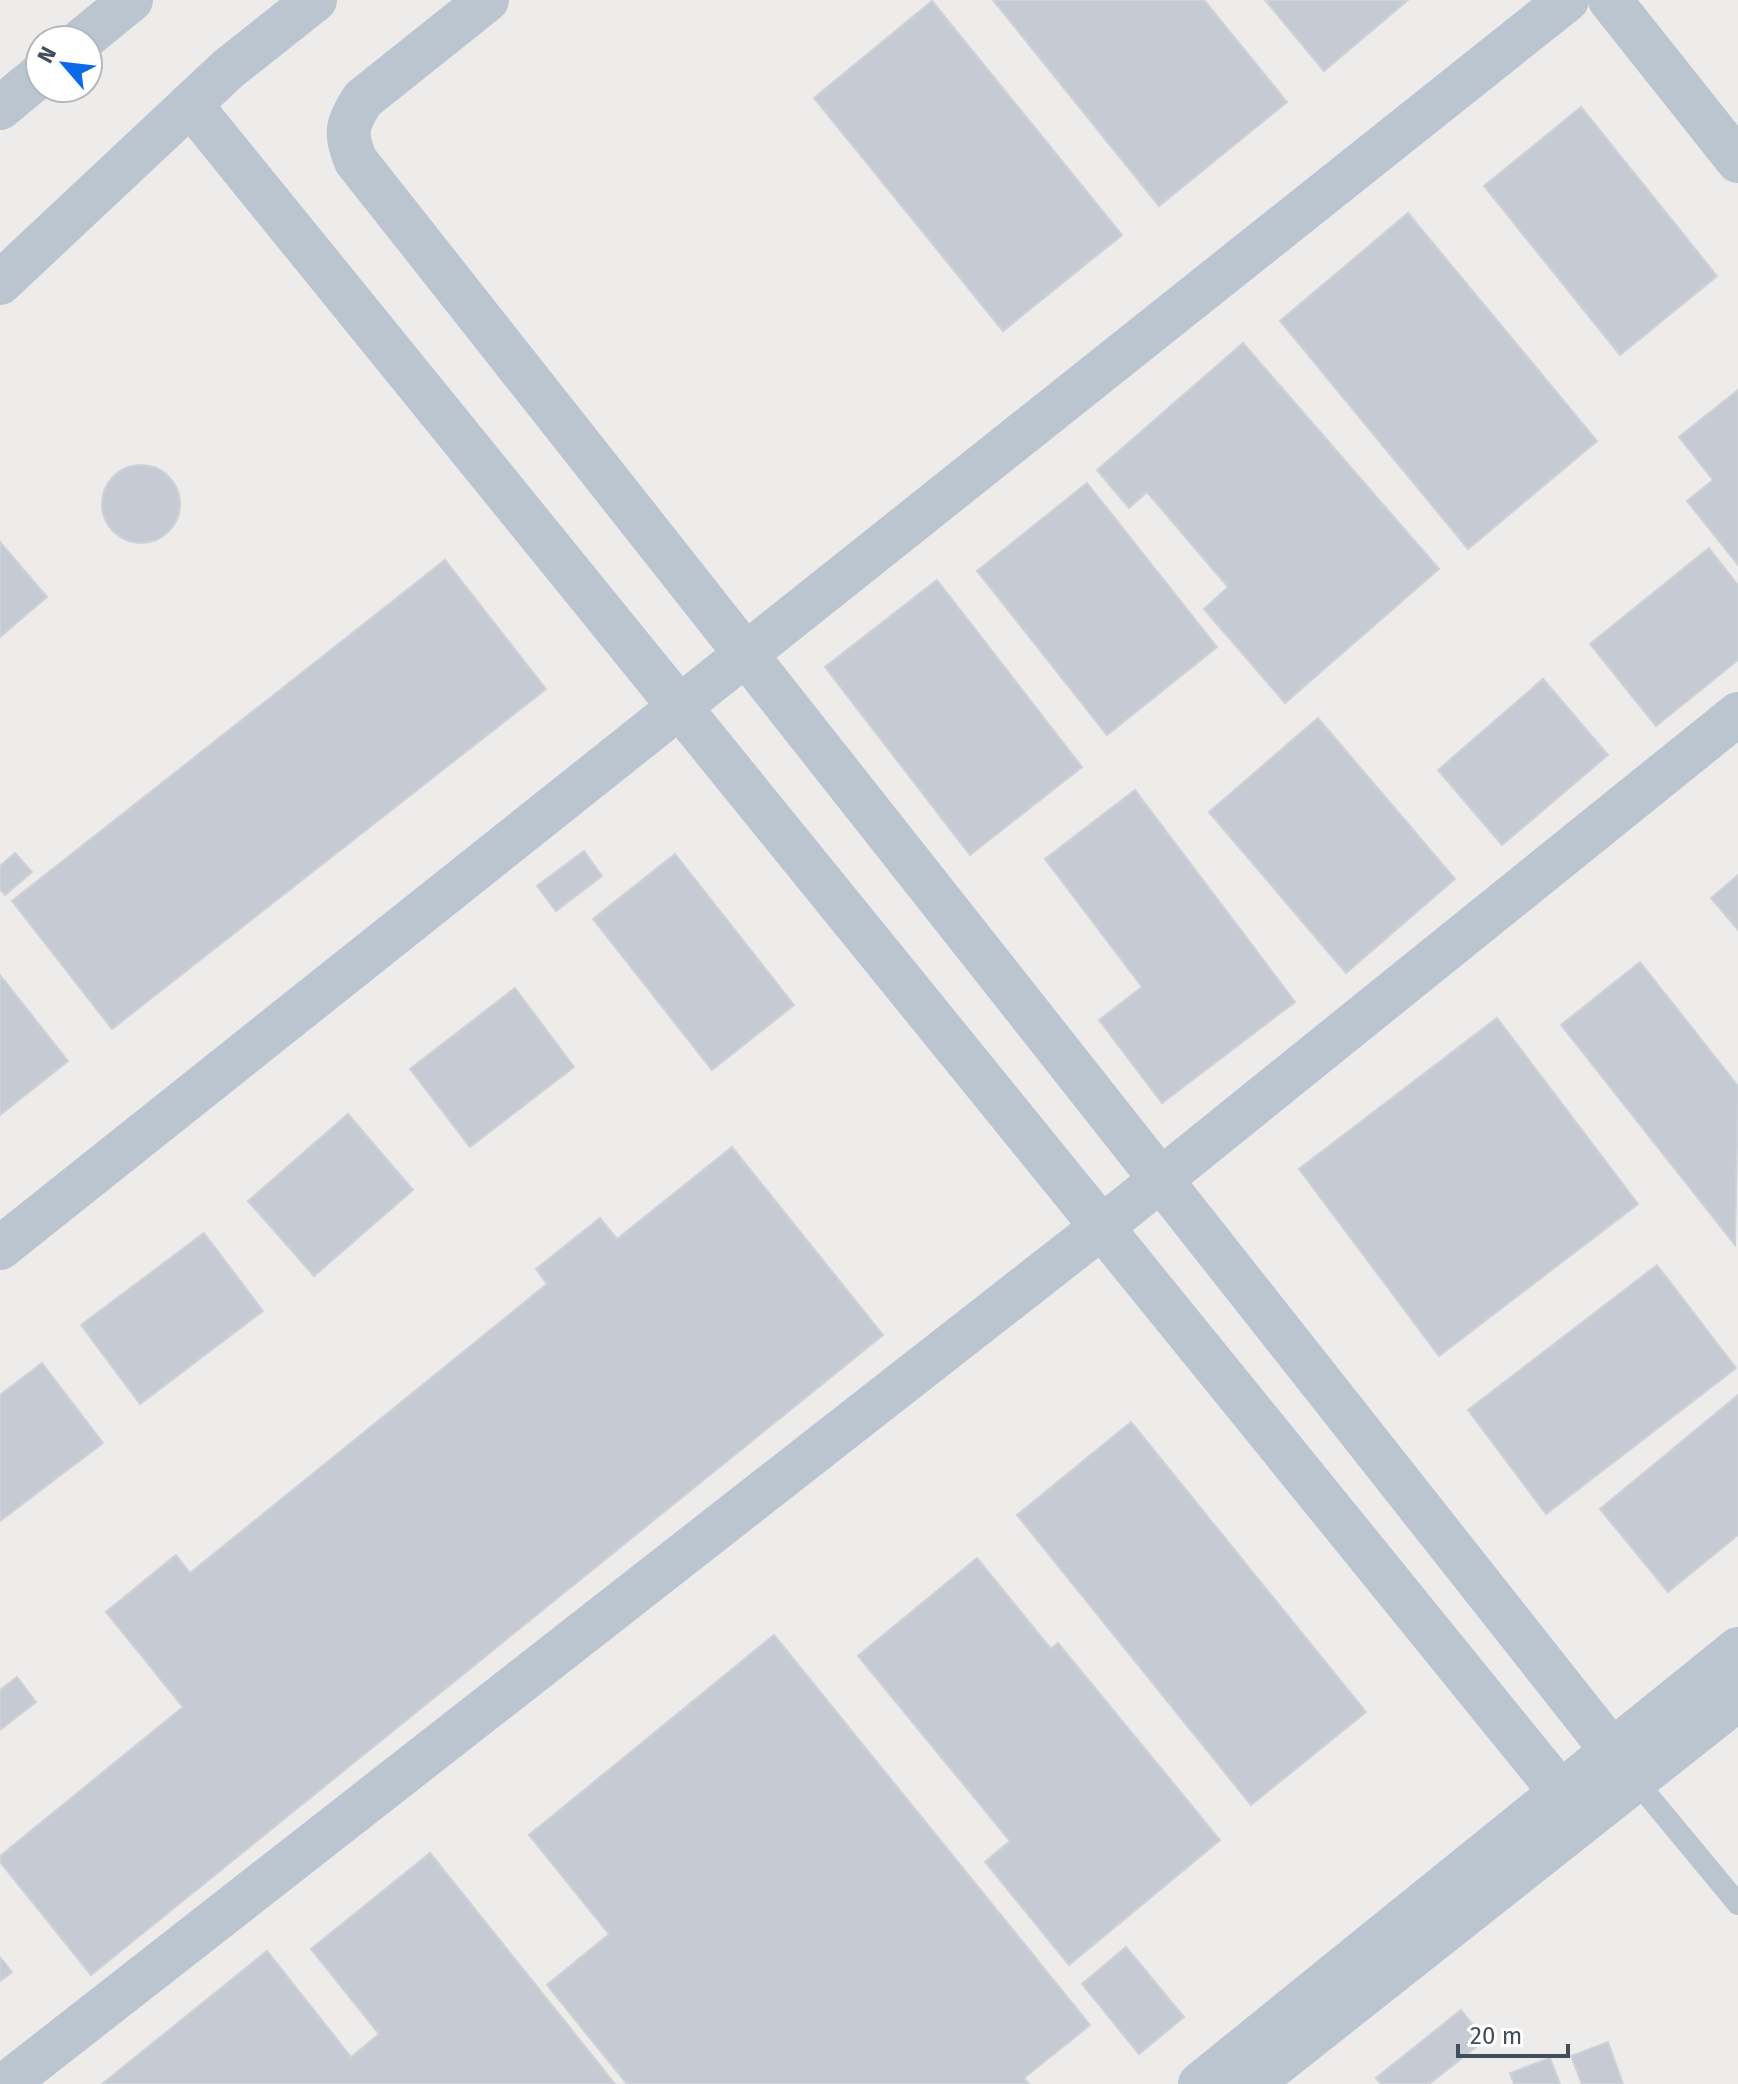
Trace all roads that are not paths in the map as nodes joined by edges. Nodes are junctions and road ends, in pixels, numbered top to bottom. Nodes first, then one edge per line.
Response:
1 (131, 0) edge
2 (315, 0) edge
3 (487, 0) edge
4 (1567, 0) edge
5 (1610, 0) edge
6 (102, 24) edge
7 (24, 88) edge
8 (190, 104) junction
9 (0, 108) edge
10 (1738, 161) edge
11 (0, 283) edge
12 (744, 653) junction
13 (679, 705) junction
14 (1738, 714) edge
15 (1159, 1178) junction
16 (1102, 1227) junction
17 (0, 1248) edge
18 (1738, 1649) edge
19 (1738, 1699) edge
20 (1624, 1766) junction
21 (1573, 1806) junction
22 (1738, 1904) edge
23 (6, 2084) edge
24 (1200, 2084) edge
25 (1251, 2084) edge

1 - 6 street
2 - 8 street
3 - 12 street
4 - 12 street
5 - 10 street
7 - 9 street
8 - 11 street
8 - 13 street
12 - 13 street
12 - 15 street
13 - 16 street
13 - 17 street
14 - 15 street
15 - 16 street
15 - 20 street
16 - 21 street
16 - 23 street
18 - 20 street
19 - 20 street
20 - 21 street
20 - 22 lane
21 - 24 street
21 - 25 street

